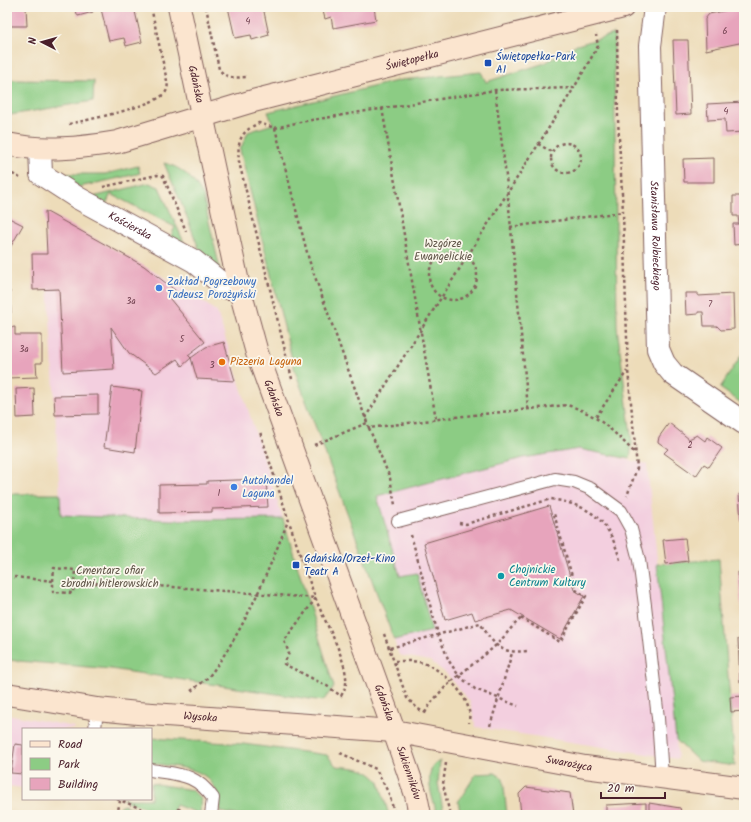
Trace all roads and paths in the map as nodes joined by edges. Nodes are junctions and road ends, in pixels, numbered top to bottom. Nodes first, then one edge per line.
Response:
1 (151, 7) edge
2 (179, 7) edge
3 (206, 7) edge
4 (623, 7) edge
5 (655, 7) edge
6 (617, 30) dead end
7 (596, 35) dead end
8 (247, 77) dead end
9 (574, 88) junction
10 (495, 90) junction
11 (382, 108) junction
12 (202, 117) junction
13 (64, 126) dead end
14 (275, 128) junction
15 (7, 144) edge
16 (538, 144) junction
17 (40, 149) junction
18 (552, 152) junction
19 (7, 171) edge
20 (25, 181) dead end
21 (507, 192) junction
22 (78, 198) junction
23 (623, 212) junction
24 (510, 227) junction
25 (467, 256) junction
26 (194, 261) junction
27 (239, 287) junction
28 (441, 298) junction
29 (421, 332) junction
30 (628, 370) junction
31 (294, 386) dead end
32 (528, 408) junction
33 (596, 417) junction
34 (365, 418) junction
35 (436, 419) junction
36 (367, 423) junction
37 (744, 423) edge
38 (369, 428) junction
39 (260, 430) dead end
40 (311, 438) dead end
41 (314, 445) junction
42 (316, 452) dead end
43 (636, 454) junction
44 (390, 478) dead end
45 (621, 511) junction
46 (554, 514) dead end
47 (288, 521) junction
48 (398, 521) dead end
49 (452, 525) dead end
50 (418, 534) dead end
51 (411, 536) dead end
52 (621, 564) dead end
53 (421, 571) dead end
54 (14, 577) dead end
55 (53, 581) junction
56 (74, 582) junction
57 (259, 594) junction
58 (316, 598) junction
59 (381, 627) dead end
60 (438, 634) junction
61 (495, 646) junction
62 (390, 648) junction
63 (528, 651) dead end
64 (512, 652) junction
65 (395, 661) junction
66 (459, 676) junction
67 (451, 683) junction
68 (191, 691) dead end
69 (7, 694) edge
70 (497, 698) junction
71 (518, 706) dead end
72 (426, 713) junction
73 (431, 716) dead end
74 (96, 719) edge
75 (469, 724) dead end
76 (489, 727) dead end
77 (394, 731) junction
78 (340, 753) dead end
79 (446, 762) dead end
80 (152, 770) edge
81 (662, 776) junction
82 (744, 788) edge
83 (118, 800) edge
84 (117, 815) edge
85 (156, 815) edge
86 (176, 815) edge
87 (194, 815) edge
88 (210, 815) edge
89 (395, 815) edge
90 (420, 815) edge
91 (450, 815) edge

1 - 13 path
2 - 12 street, Gdańska
3 - 8 path
4 - 12 street, Świętopełka
5 - 37 street, Stanisława Rolbieckiego
6 - 23 path
7 - 9 path
9 - 10 path
9 - 16 path
10 - 11 path
10 - 21 path
11 - 14 path
11 - 29 path
12 - 17 street
12 - 27 street, Gdańska
14 - 31 path
14 - 34 path
15 - 17 street
16 - 18 path
16 - 21 path
17 - 22 street, Kościerska
18 - 18 path
19 - 20 path
21 - 24 path
21 - 25 path
22 - 26 street, Kościerska
22 - 26 path
23 - 24 path
23 - 30 path
24 - 32 path
25 - 28 path
25 - 28 path
25 - 28 path
26 - 27 street, Kościerska
27 - 77 street, Gdańska
28 - 29 path
29 - 34 path
29 - 35 path
30 - 33 path
30 - 43 path
32 - 33 path
32 - 35 path
33 - 43 path
34 - 36 path
35 - 38 path
36 - 38 path
36 - 41 path
38 - 44 path
39 - 47 path
40 - 41 path
41 - 42 path
43 - 45 path
45 - 48 lane
45 - 81 lane
46 - 61 path
47 - 57 path
47 - 58 path
49 - 52 path
50 - 51 path
53 - 60 path
54 - 55 path
55 - 56 path
55 - 56 path
56 - 57 path
57 - 58 path
57 - 68 path
58 - 58 path
59 - 62 path
60 - 61 path
60 - 62 path
60 - 66 path
61 - 64 path
61 - 66 path
62 - 65 path
63 - 64 path
64 - 70 path
65 - 67 path
65 - 72 path
66 - 67 path
66 - 70 path
67 - 72 path
67 - 75 path
69 - 74 street, Wysoka
70 - 71 path
70 - 76 path
72 - 73 path
74 - 77 street, Wysoka
77 - 81 street, Swarożyca
77 - 90 street, Sukienników
78 - 89 path
79 - 91 path
80 - 88 lane
81 - 82 street, Swarożyca
83 - 84 path
83 - 85 path
86 - 87 path

